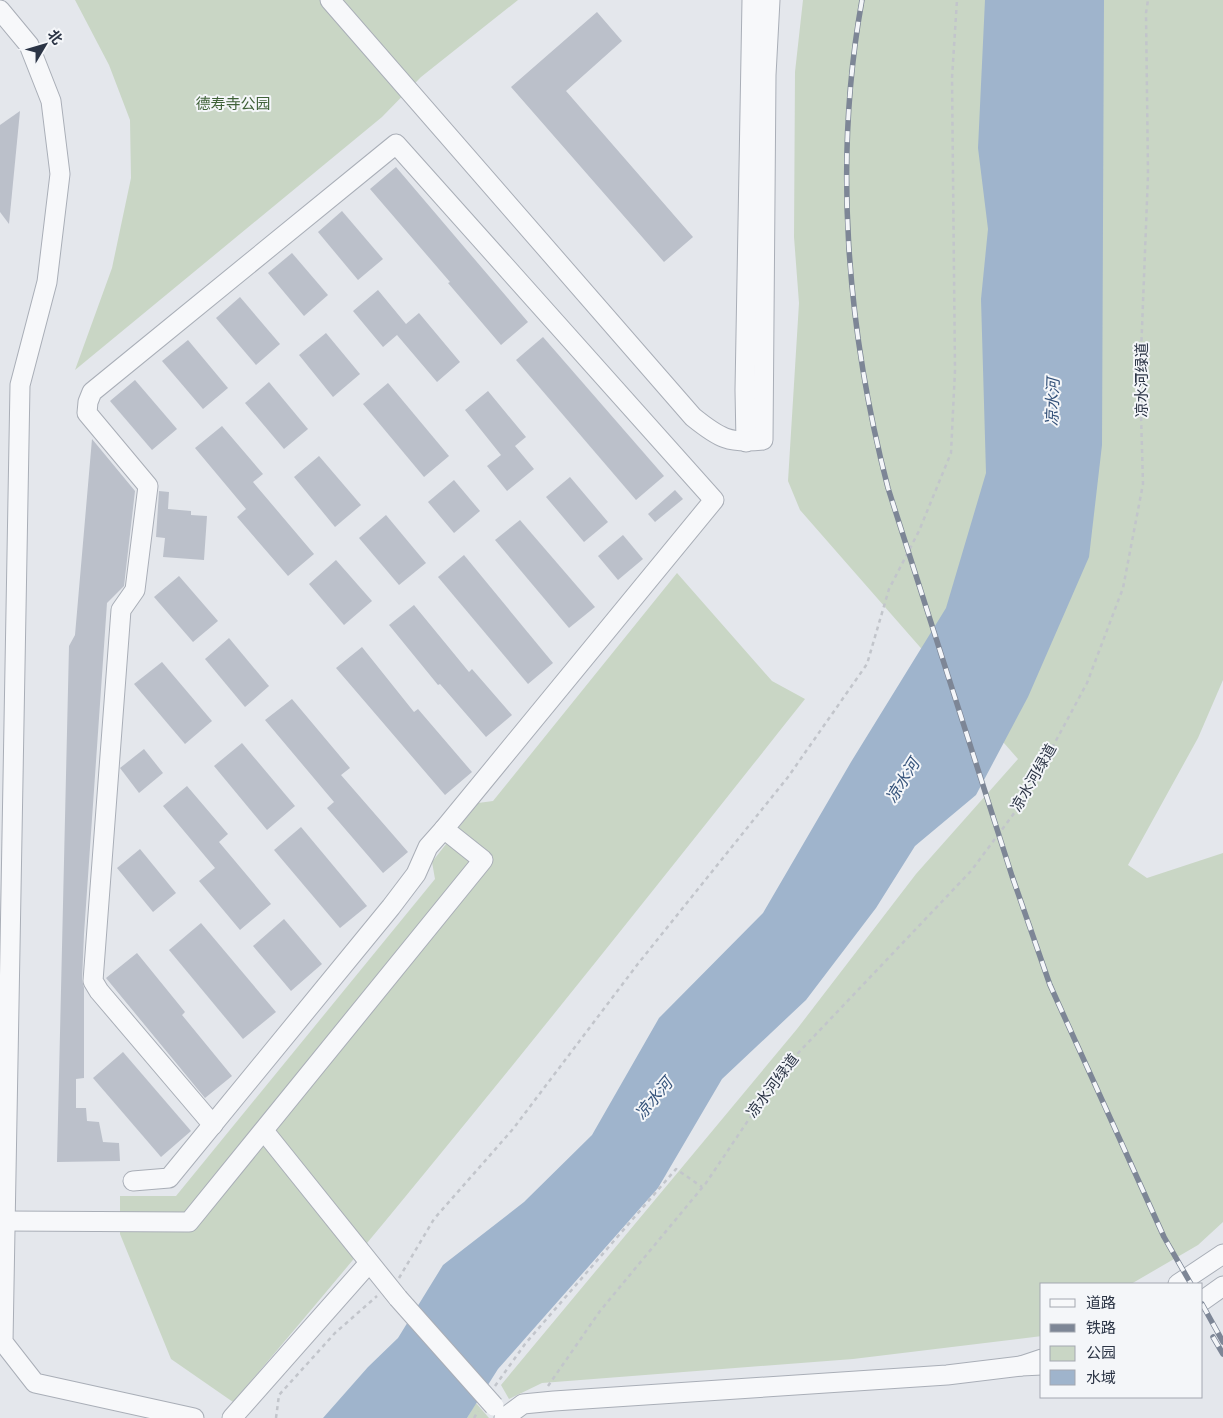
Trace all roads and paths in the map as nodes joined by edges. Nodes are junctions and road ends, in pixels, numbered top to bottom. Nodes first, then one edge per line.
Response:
1 (330, 0) edge
2 (752, 0) edge
3 (770, 0) edge
4 (957, 0) edge
5 (1148, 0) edge
6 (0, 10) edge
7 (755, 441) junction
8 (444, 829) junction
9 (212, 1125) junction
10 (264, 1131) junction
11 (133, 1181) dead end
12 (702, 1188) junction
13 (5, 1221) junction
14 (1223, 1254) edge
15 (369, 1263) junction
16 (1180, 1283) edge
17 (1223, 1286) edge
18 (395, 1294) junction
19 (1203, 1300) edge
20 (1040, 1360) edge
21 (1040, 1365) edge
22 (1021, 1366) junction
23 (537, 1403) junction
24 (494, 1408) edge
25 (194, 1418) edge
26 (232, 1418) edge
27 (276, 1418) edge
28 (474, 1418) edge

1 - 7 street
2 - 7 street
3 - 7 street
4 - 18 path
5 - 12 path, 凉水河绿道
6 - 13 street
8 - 9 street
8 - 9 street
8 - 10 street
9 - 11 street
10 - 13 street
10 - 15 street
12 - 23 path, 凉水河绿道
12 - 24 path
13 - 25 street
14 - 16 street
15 - 18 street
15 - 26 street
17 - 19 street
18 - 24 street, bridge
18 - 27 path
20 - 22 street
21 - 22 street
22 - 23 street
23 - 24 street
24 - 28 path

